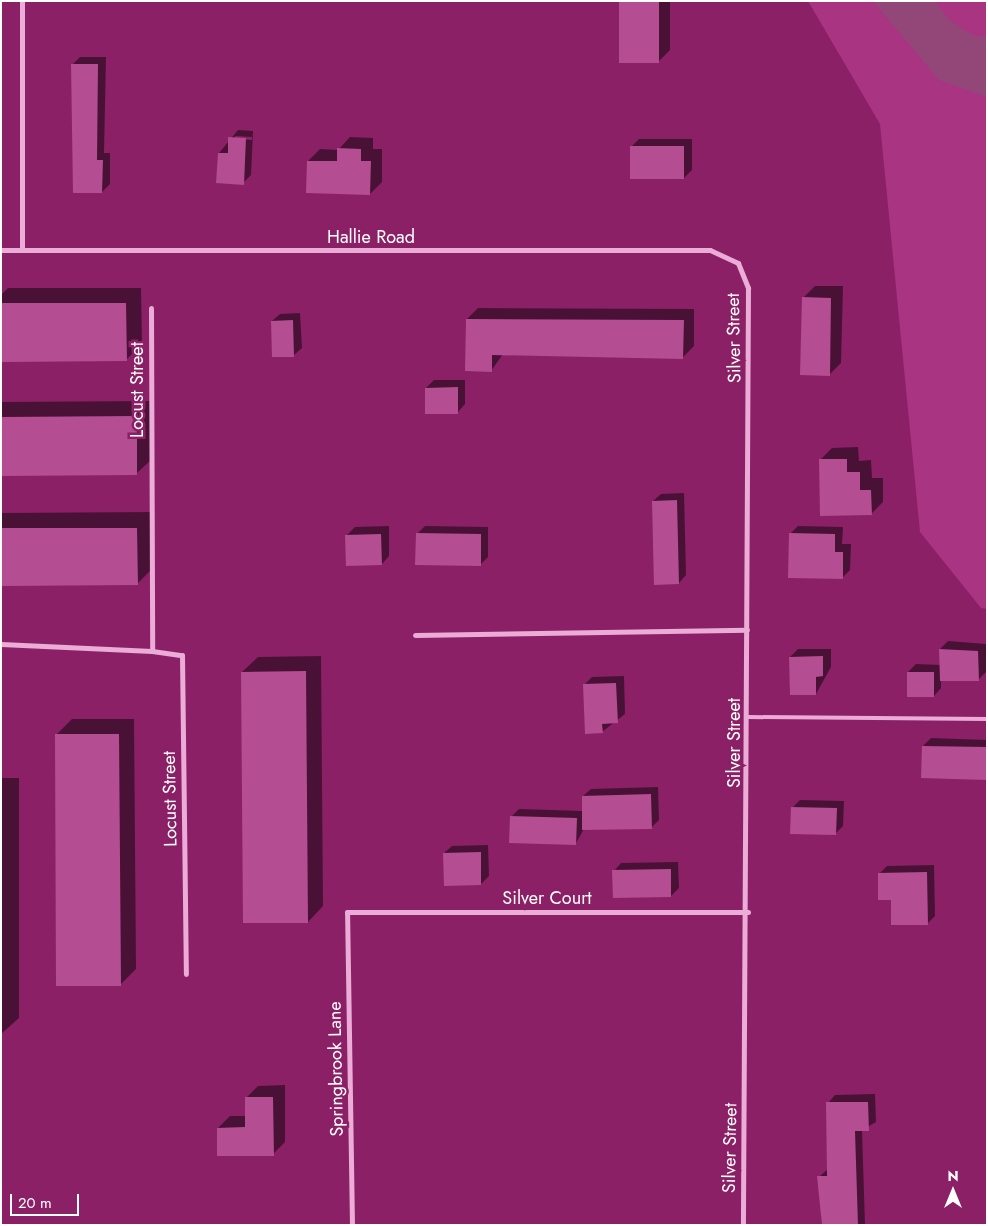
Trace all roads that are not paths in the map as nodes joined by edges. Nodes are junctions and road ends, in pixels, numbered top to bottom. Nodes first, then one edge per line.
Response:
1 (22, 1) edge
2 (1, 250) edge
3 (22, 250) junction
4 (738, 263) joint
5 (151, 308) dead end
6 (748, 630) junction
7 (415, 635) dead end
8 (1, 644) edge
9 (152, 651) junction
10 (748, 717) junction
11 (987, 719) edge
12 (347, 912) joint
13 (748, 912) junction
14 (186, 974) dead end
15 (352, 1225) edge
16 (743, 1225) edge

1 - 3 street
2 - 3 street, Hallie Road
3 - 4 street, Hallie Road
4 - 6 street, Silver Street
5 - 9 street, Locust Street
6 - 7 street
6 - 10 street, Silver Street
8 - 9 street, Locust Street
9 - 14 street, Locust Street
10 - 11 lane
10 - 13 street, Silver Street
12 - 13 street, Silver Court
12 - 15 street, Springbrook Lane
13 - 16 street, Silver Street

